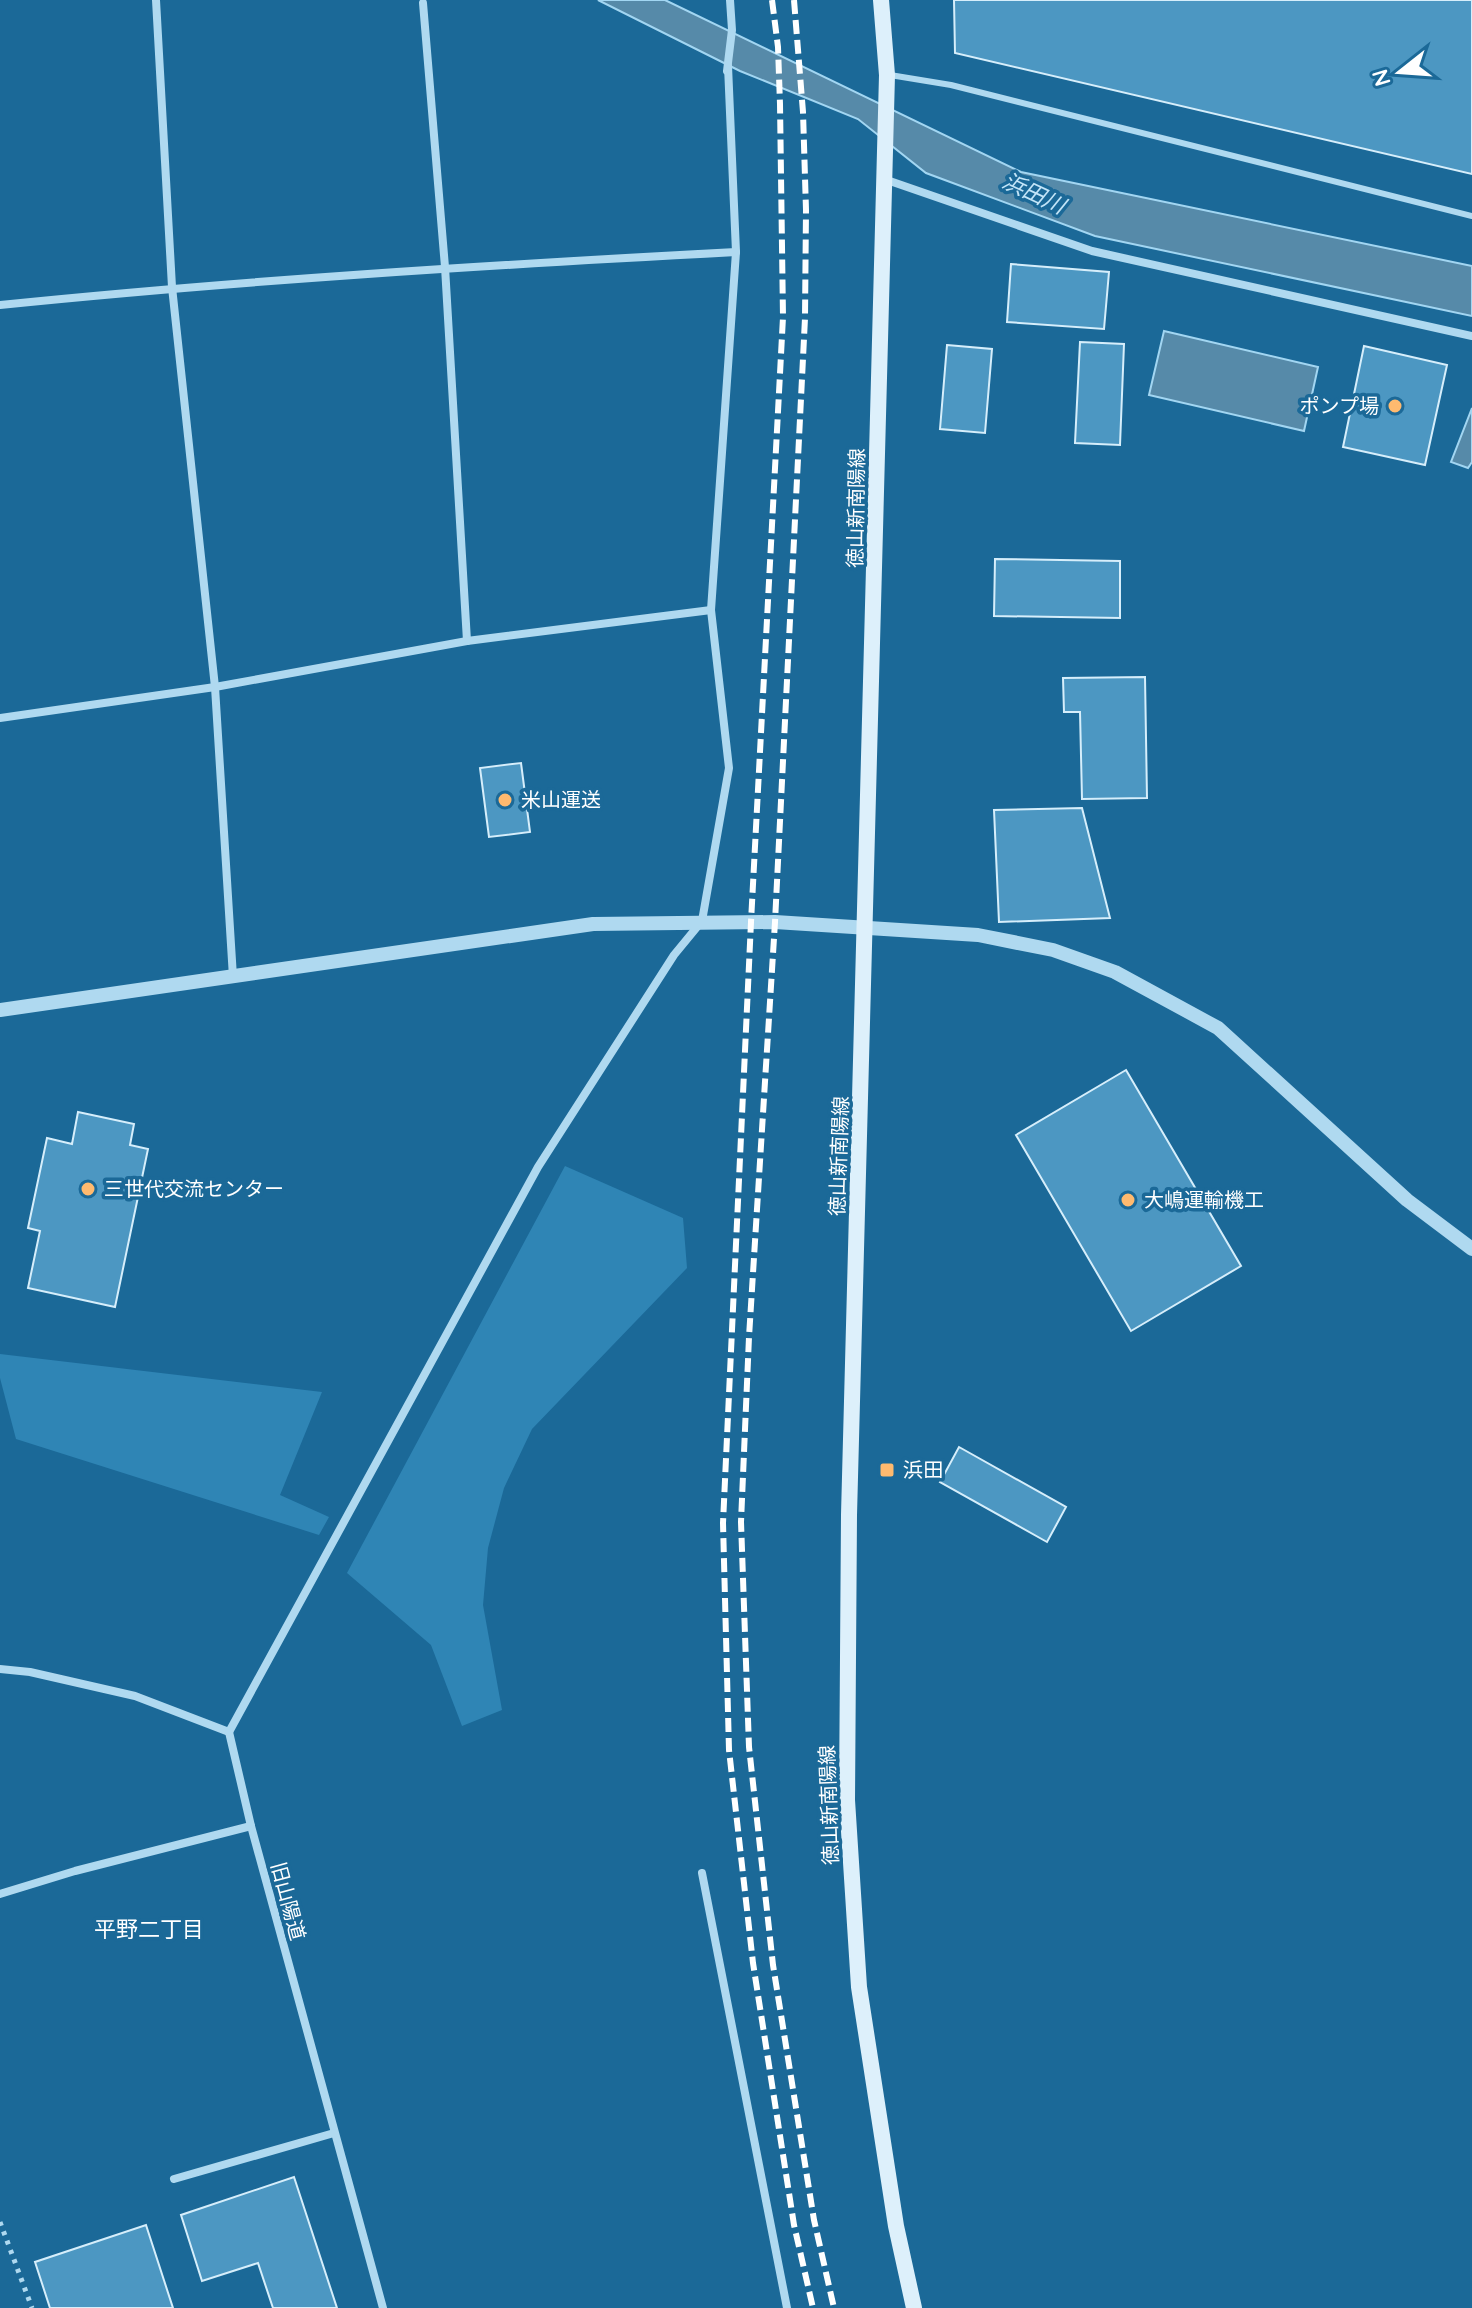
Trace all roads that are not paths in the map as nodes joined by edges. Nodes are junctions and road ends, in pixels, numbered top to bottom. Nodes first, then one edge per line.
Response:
1 (156, 0) edge
2 (730, 0) edge
3 (881, 0) edge
4 (423, 3) dead end
5 (887, 75) junction
6 (884, 179) junction
7 (1472, 216) edge
8 (736, 252) junction
9 (445, 267) junction
10 (172, 287) junction
11 (0, 305) edge
12 (1472, 336) edge
13 (711, 610) junction
14 (467, 641) junction
15 (215, 687) junction
16 (0, 718) edge
17 (702, 921) junction
18 (866, 927) junction
19 (233, 977) junction
20 (0, 1010) edge
21 (1472, 1249) edge
22 (0, 1669) edge
23 (229, 1732) junction
24 (251, 1826) junction
25 (702, 1873) dead end
26 (0, 1894) edge
27 (334, 2133) junction
28 (174, 2179) dead end
29 (383, 2308) edge
30 (787, 2308) edge
31 (914, 2308) edge

1 - 10 street
2 - 8 street
3 - 5 main road, 徳山新南陽線
4 - 9 street
5 - 6 main road, 徳山新南陽線
5 - 7 lane
6 - 12 street
6 - 18 main road, 徳山新南陽線
8 - 9 street
8 - 13 street
9 - 10 street
9 - 14 street
10 - 11 street
10 - 15 street
13 - 14 street
13 - 17 street
14 - 15 street
15 - 16 street
15 - 19 street
17 - 18 street
17 - 19 street
17 - 23 street
18 - 21 street
18 - 31 main road, 徳山新南陽線
19 - 20 street
22 - 23 street
23 - 24 street, 旧山陽道
24 - 26 street
24 - 27 street, 旧山陽道
25 - 30 street
27 - 28 street
27 - 29 street, 旧山陽道

